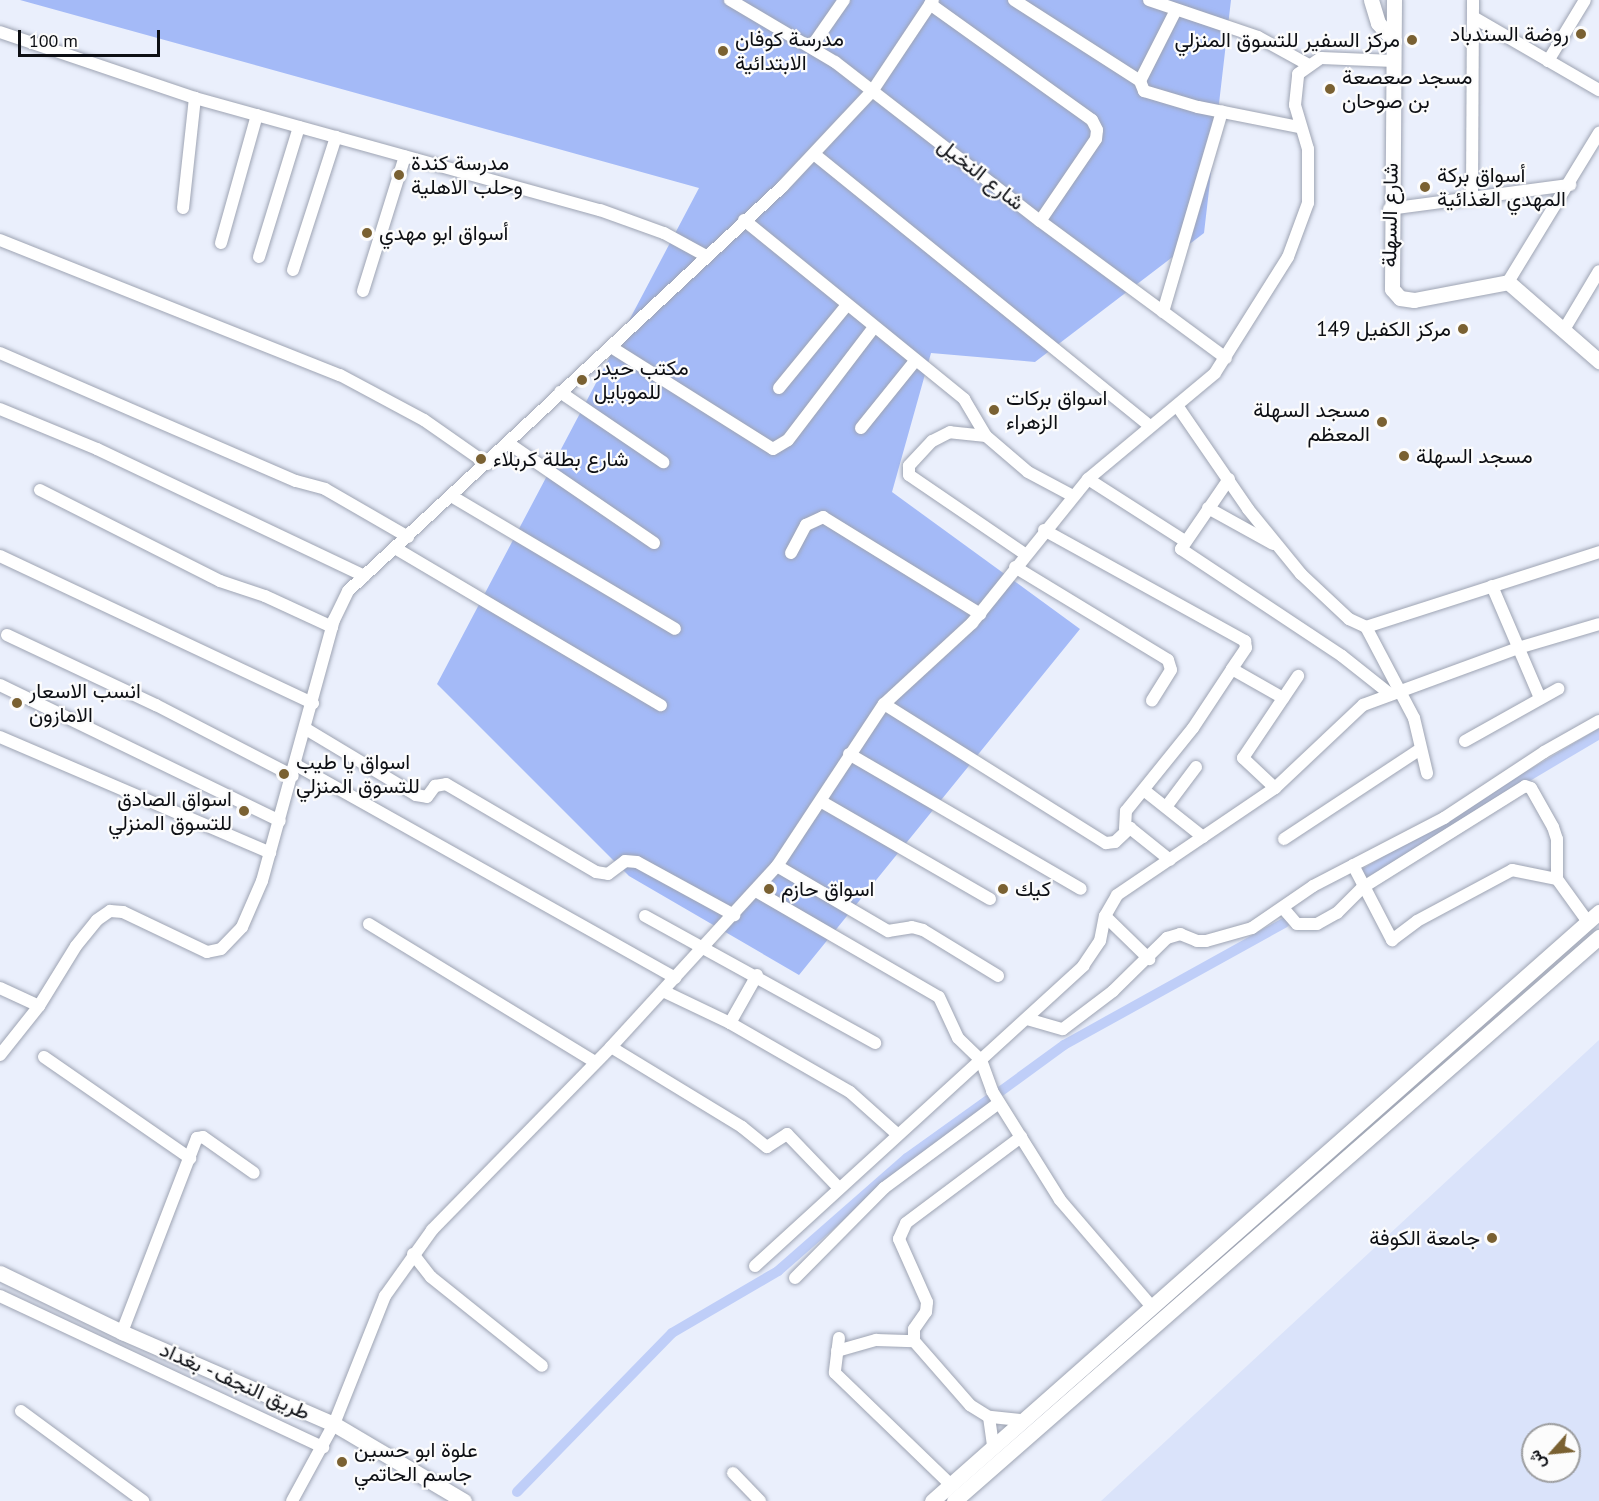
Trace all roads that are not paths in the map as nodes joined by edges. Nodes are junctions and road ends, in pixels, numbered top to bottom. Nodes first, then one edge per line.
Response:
1 (730, 0) edge
2 (844, 0) edge
3 (1014, 0) edge
4 (1149, 0) edge
5 (1371, 0) edge
6 (1394, 0) edge
7 (1473, 0) edge
8 (1585, 0) edge
9 (932, 2) edge
10 (1176, 10) junction
11 (1473, 17) junction
12 (0, 32) edge
13 (1394, 41) junction
14 (812, 46) junction
15 (1394, 61) junction
16 (1548, 61) junction
17 (1307, 64) junction
18 (1140, 81) junction
19 (873, 90) junction
20 (1599, 90) edge
21 (195, 98) junction
22 (1222, 112) junction
23 (257, 115) junction
24 (299, 127) junction
25 (1298, 127) junction
26 (1599, 133) edge
27 (336, 137) junction
28 (814, 154) junction
29 (405, 156) junction
30 (1570, 185) junction
31 (1472, 195) junction
32 (183, 208) dead end
33 (1389, 209) junction
34 (744, 220) junction
35 (1040, 221) junction
36 (0, 240) edge
37 (221, 243) dead end
38 (705, 256) junction
39 (259, 257) dead end
40 (293, 270) dead end
41 (1599, 271) edge
42 (1508, 282) junction
43 (363, 291) dead end
44 (847, 305) junction
45 (1163, 312) junction
46 (874, 327) junction
47 (1565, 328) junction
48 (611, 347) junction
49 (0, 353) edge
50 (1226, 358) junction
51 (915, 361) junction
52 (1599, 361) edge
53 (779, 388) dead end
54 (560, 392) junction
55 (1178, 407) junction
56 (0, 409) edge
57 (1150, 426) junction
58 (861, 428) dead end
59 (986, 436) junction
60 (508, 443) junction
61 (663, 462) dead end
62 (487, 464) junction
63 (1088, 478) junction
64 (1229, 479) junction
65 (40, 490) dead end
66 (1073, 496) junction
67 (453, 497) junction
68 (1209, 508) junction
69 (1044, 530) junction
70 (408, 537) junction
71 (1185, 541) junction
72 (654, 543) dead end
73 (395, 548) junction
74 (1280, 548) junction
75 (1599, 552) edge
76 (791, 553) dead end
77 (1025, 554) junction
78 (0, 556) edge
79 (1015, 567) junction
80 (364, 576) junction
81 (1492, 586) junction
82 (980, 614) junction
83 (1599, 624) edge
84 (332, 627) junction
85 (1366, 627) junction
86 (675, 629) dead end
87 (7, 635) dead end
88 (1518, 648) junction
89 (1232, 669) junction
90 (1298, 676) dead end
91 (0, 685) edge
92 (1558, 689) dead end
93 (1395, 692) junction
94 (1540, 698) junction
95 (1283, 699) junction
96 (1152, 700) dead end
97 (312, 703) junction
98 (884, 704) junction
99 (661, 705) dead end
100 (1599, 721) edge
101 (306, 729) junction
102 (0, 737) edge
103 (1465, 741) dead end
104 (1419, 750) junction
105 (849, 754) junction
106 (1196, 767) dead end
107 (295, 770) junction
108 (1427, 773) dead end
109 (1275, 788) junction
110 (1145, 791) junction
111 (822, 802) junction
112 (1166, 807) junction
113 (280, 820) junction
114 (1125, 829) junction
115 (1203, 837) junction
116 (1284, 839) dead end
117 (270, 853) junction
118 (1170, 860) junction
119 (1353, 865) junction
120 (777, 866) junction
121 (1557, 879) junction
122 (1362, 888) junction
123 (1081, 889) dead end
124 (756, 891) junction
125 (990, 899) dead end
126 (1283, 908) junction
127 (645, 915) dead end
128 (734, 915) junction
129 (1105, 916) junction
130 (1593, 917) edge
131 (369, 924) dead end
132 (1599, 937) edge
133 (704, 946) junction
134 (1149, 959) junction
135 (757, 975) junction
136 (998, 976) dead end
137 (675, 978) junction
138 (0, 988) edge
139 (663, 992) junction
140 (39, 1005) junction
141 (1027, 1019) junction
142 (730, 1023) junction
143 (875, 1043) dead end
144 (611, 1047) junction
145 (0, 1055) edge
146 (44, 1056) dead end
147 (981, 1060) junction
148 (595, 1062) junction
149 (999, 1102) junction
150 (897, 1134) junction
151 (1021, 1137) junction
152 (190, 1158) junction
153 (254, 1173) dead end
154 (838, 1187) junction
155 (413, 1254) junction
156 (755, 1266) dead end
157 (0, 1273) edge
158 (795, 1278) dead end
159 (0, 1296) edge
160 (1152, 1307) junction
161 (122, 1332) junction
162 (839, 1338) dead end
163 (914, 1341) junction
164 (837, 1352) junction
165 (542, 1366) dead end
166 (21, 1411) dead end
167 (988, 1416) junction
168 (1020, 1420) junction
169 (334, 1424) junction
170 (993, 1444) junction
171 (323, 1447) junction
172 (732, 1473) dead end
173 (950, 1484) junction
174 (143, 1501) edge
175 (291, 1501) edge
176 (464, 1501) edge
177 (760, 1501) edge
178 (932, 1501) edge
179 (954, 1501) edge

1 - 14 street, شارع النخيل
2 - 14 street
3 - 18 street
4 - 10 street
5 - 13 main road
6 - 13 main road, شارع السهلة
7 - 11 street
8 - 16 street
9 - 19 street
9 - 35 street
10 - 17 street
10 - 18 street
11 - 16 street
11 - 31 street
12 - 21 street
13 - 15 main road, شارع السهلة
14 - 19 street, شارع النخيل
15 - 17 street
15 - 33 main road, شارع السهلة
16 - 20 street
17 - 25 street
18 - 22 street
19 - 28 street
19 - 35 street, شارع النخيل
21 - 23 street
21 - 32 street
22 - 25 street
22 - 45 street
23 - 24 street
23 - 37 street
24 - 27 street
24 - 39 street
25 - 50 street
26 - 30 street
27 - 29 street
27 - 40 street
28 - 34 street
28 - 57 street
29 - 38 street
29 - 43 street
30 - 31 street
30 - 42 street
31 - 33 street
33 - 42 main road, شارع السهلة
34 - 38 street
34 - 44 street
35 - 45 street, شارع النخيل
36 - 62 street
38 - 48 street
41 - 47 street
42 - 47 main road
44 - 46 street
44 - 53 street
45 - 50 street, شارع النخيل
46 - 48 street
46 - 51 street
47 - 52 main road
48 - 54 street
49 - 70 street
50 - 55 street
51 - 58 street
51 - 59 street
54 - 60 street
54 - 61 street
55 - 57 street
55 - 64 street
56 - 80 street
57 - 63 street
59 - 66 street
59 - 77 street
60 - 62 street
60 - 72 street
62 - 67 street
63 - 66 street
63 - 71 street
64 - 68 street
64 - 74 street
65 - 84 street
66 - 69 street
67 - 70 street
67 - 86 street
68 - 71 street
68 - 74 street
69 - 77 street
69 - 89 street
70 - 73 street
71 - 93 street
73 - 80 street
73 - 99 street
74 - 85 street
75 - 81 street
76 - 82 street
77 - 79 street
78 - 97 street
79 - 82 street
79 - 96 street
80 - 84 street
81 - 85 street
81 - 88 street
82 - 98 street
83 - 88 street
84 - 97 street
85 - 93 street
87 - 107 street
88 - 93 street
88 - 94 street
89 - 95 street
89 - 110 street
90 - 95 street
91 - 113 street
92 - 94 street
93 - 104 street
93 - 109 street
94 - 103 street
95 - 109 street
97 - 101 street
98 - 105 street
98 - 114 street
100 - 119 street
101 - 107 street
101 - 128 street
102 - 117 street
104 - 108 street
104 - 116 street
105 - 111 street
105 - 123 street
106 - 112 street
107 - 113 street
107 - 137 street
109 - 115 street
110 - 112 street
110 - 114 street
111 - 120 street
111 - 125 street
112 - 115 street
113 - 117 street
114 - 118 street
115 - 118 street
117 - 140 street
118 - 129 street
119 - 122 street
119 - 126 street
120 - 124 street
120 - 136 street
121 - 122 street
121 - 122 street
121 - 130 street
122 - 126 street
124 - 128 street
124 - 147 street
126 - 134 street
127 - 133 street
128 - 133 street
129 - 134 street
129 - 141 street
130 - 160 main road
131 - 148 street
132 - 179 main road
133 - 135 street
133 - 137 street
134 - 141 street
135 - 142 street
135 - 143 street
137 - 139 street
138 - 140 street
139 - 142 street
139 - 144 street
140 - 145 street
141 - 147 street
142 - 150 street
144 - 148 street
144 - 154 street
146 - 152 street
147 - 149 street
147 - 150 street
148 - 155 street
149 - 151 street
149 - 158 street
150 - 154 street
151 - 160 street
151 - 163 street
152 - 153 street
152 - 161 street
154 - 156 street
155 - 165 street
155 - 169 street
157 - 161 main road, طريق النجف - بغداد
159 - 171 street
160 - 168 main road
161 - 169 main road, طريق النجف - بغداد
162 - 164 street
163 - 164 street
163 - 167 street
164 - 173 street
166 - 174 street
167 - 168 street
167 - 170 street
168 - 170 main road
169 - 171 street
169 - 176 main road, طريق النجف - بغداد
170 - 173 main road
171 - 175 street
172 - 177 street
173 - 178 main road

